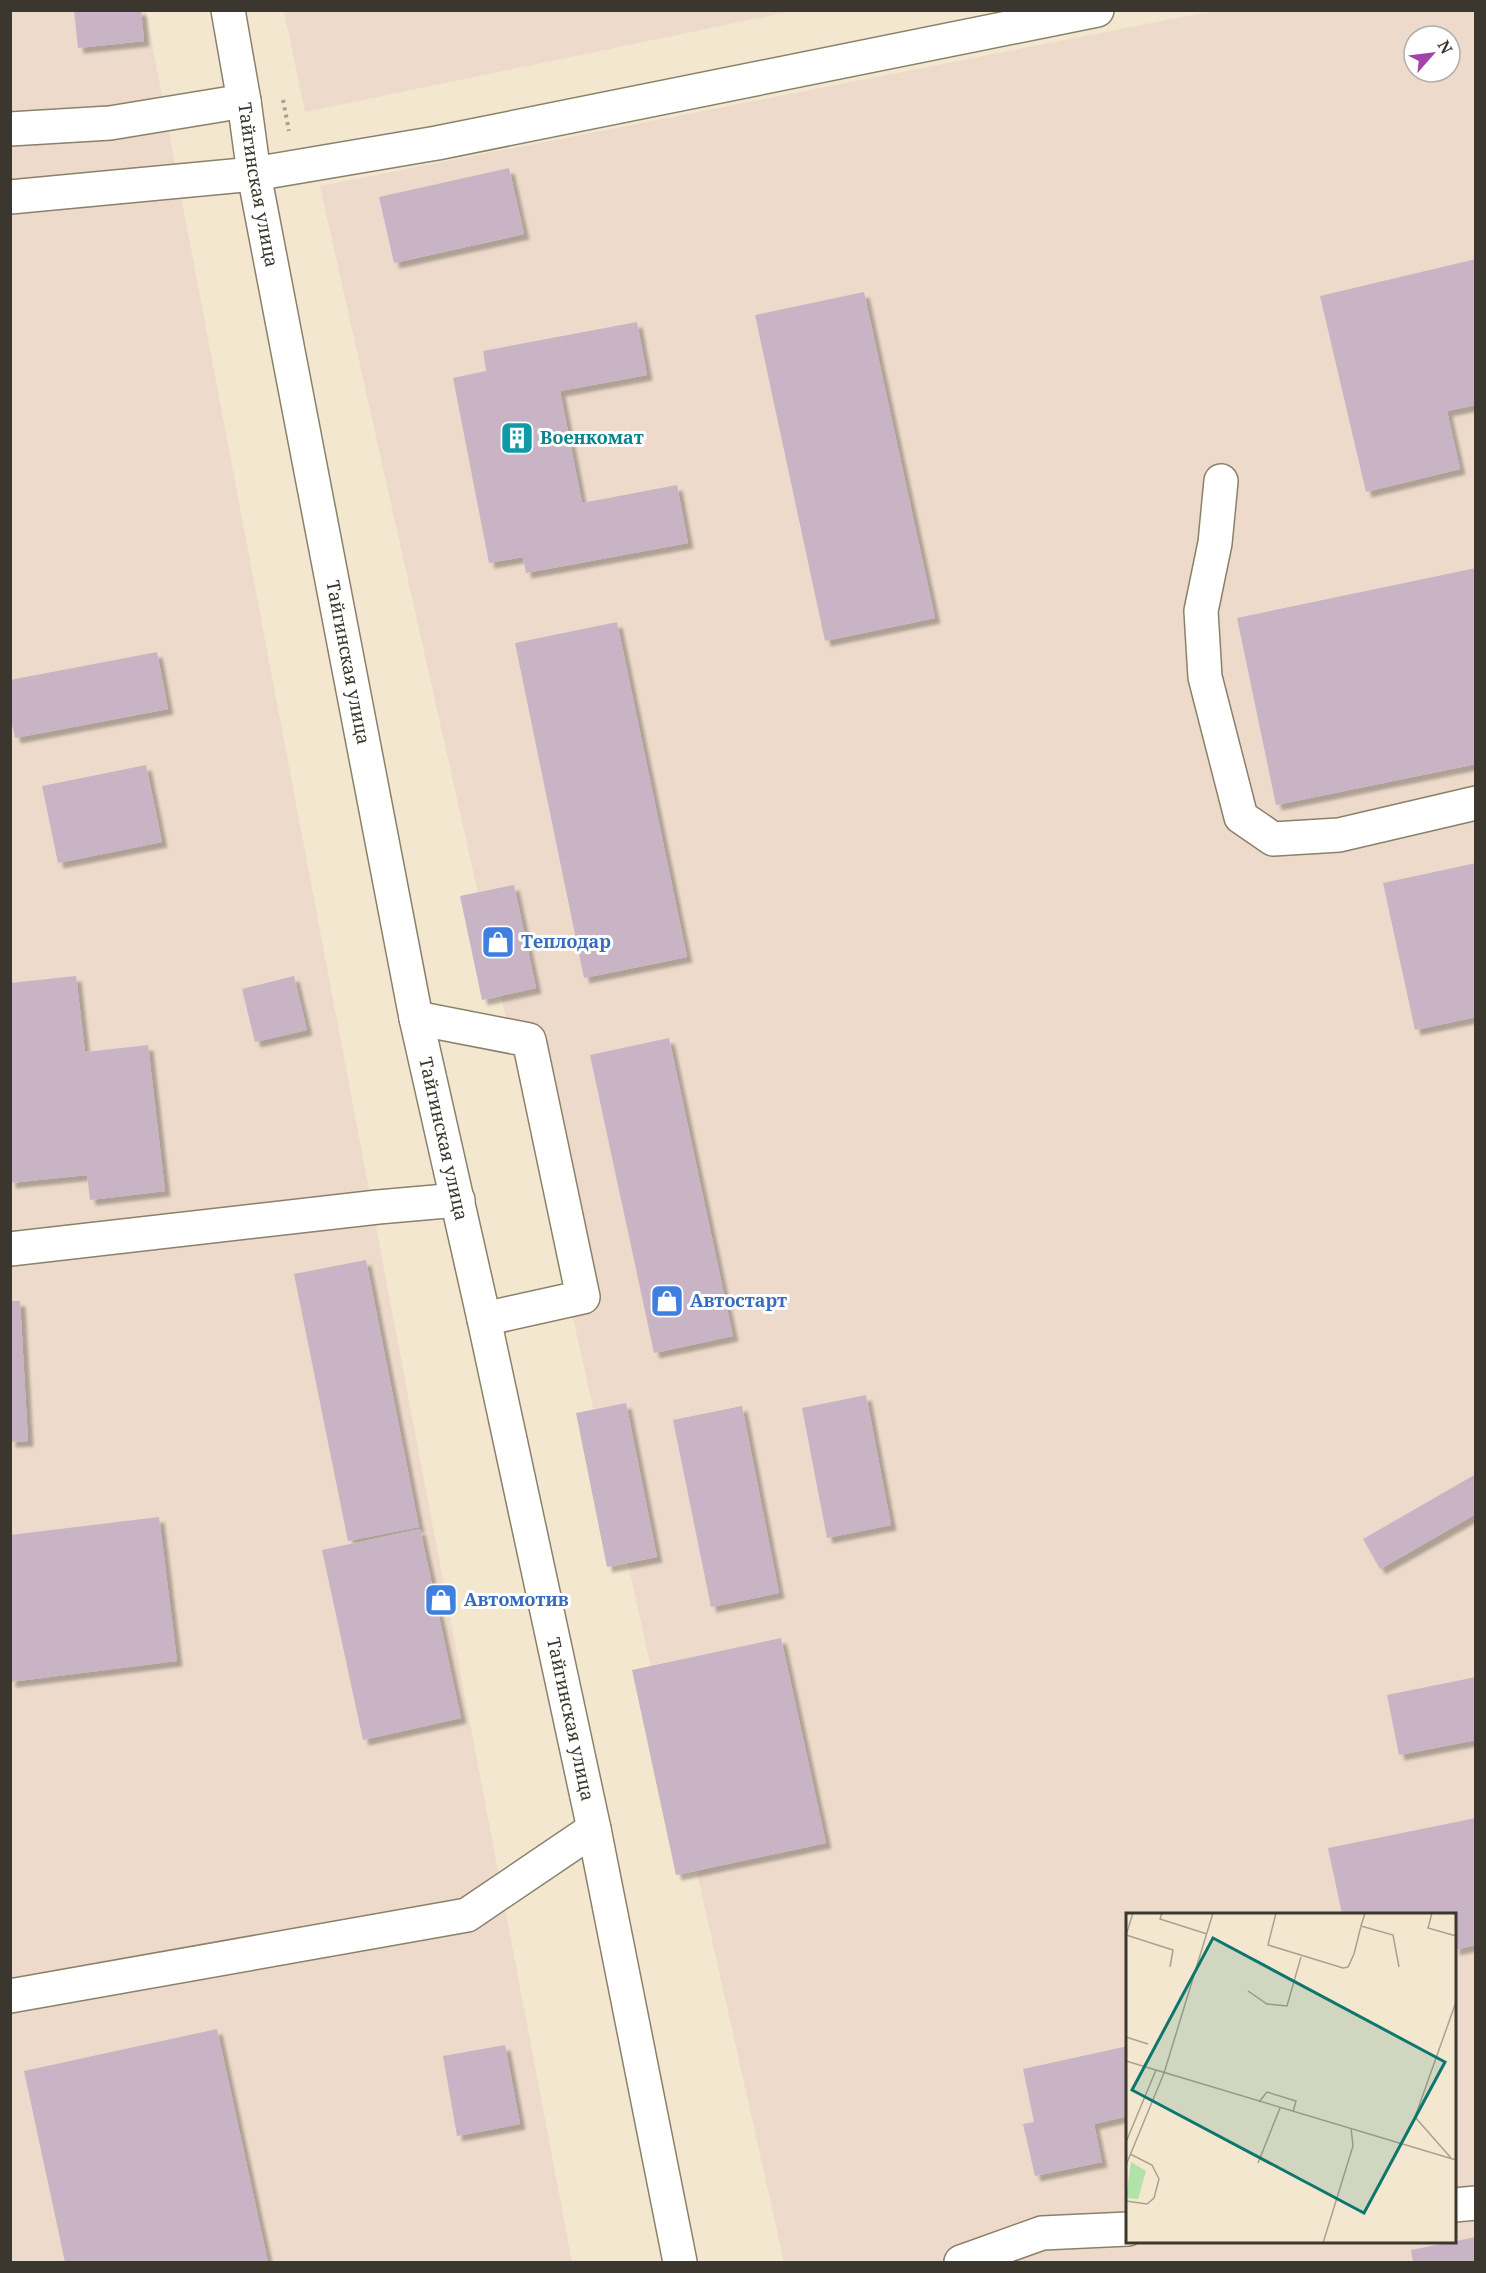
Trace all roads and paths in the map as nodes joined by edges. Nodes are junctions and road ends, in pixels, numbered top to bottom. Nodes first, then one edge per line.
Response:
1 (228, 10) edge
2 (1097, 10) edge
3 (244, 101) junction
4 (10, 129) edge
5 (254, 174) junction
6 (10, 197) edge
7 (1221, 481) dead end
8 (1476, 803) edge
9 (416, 1018) junction
10 (458, 1200) junction
11 (10, 1249) edge
12 (484, 1319) junction
13 (594, 1829) junction
14 (10, 1996) edge
15 (1476, 2202) edge
16 (1456, 2205) edge
17 (1126, 2229) edge
18 (680, 2262) edge
19 (961, 2262) edge

1 - 3 main road, Тайгинская улица
2 - 5 main road
3 - 4 main road
3 - 5 main road, Тайгинская улица
5 - 6 main road
5 - 9 main road, Тайгинская улица
7 - 8 main road
9 - 10 main road, Тайгинская улица
9 - 12 main road
10 - 11 main road
10 - 12 main road, Тайгинская улица
12 - 13 main road, Тайгинская улица
13 - 14 main road
13 - 18 main road, Тайгинская улица
15 - 16 main road
17 - 19 main road

